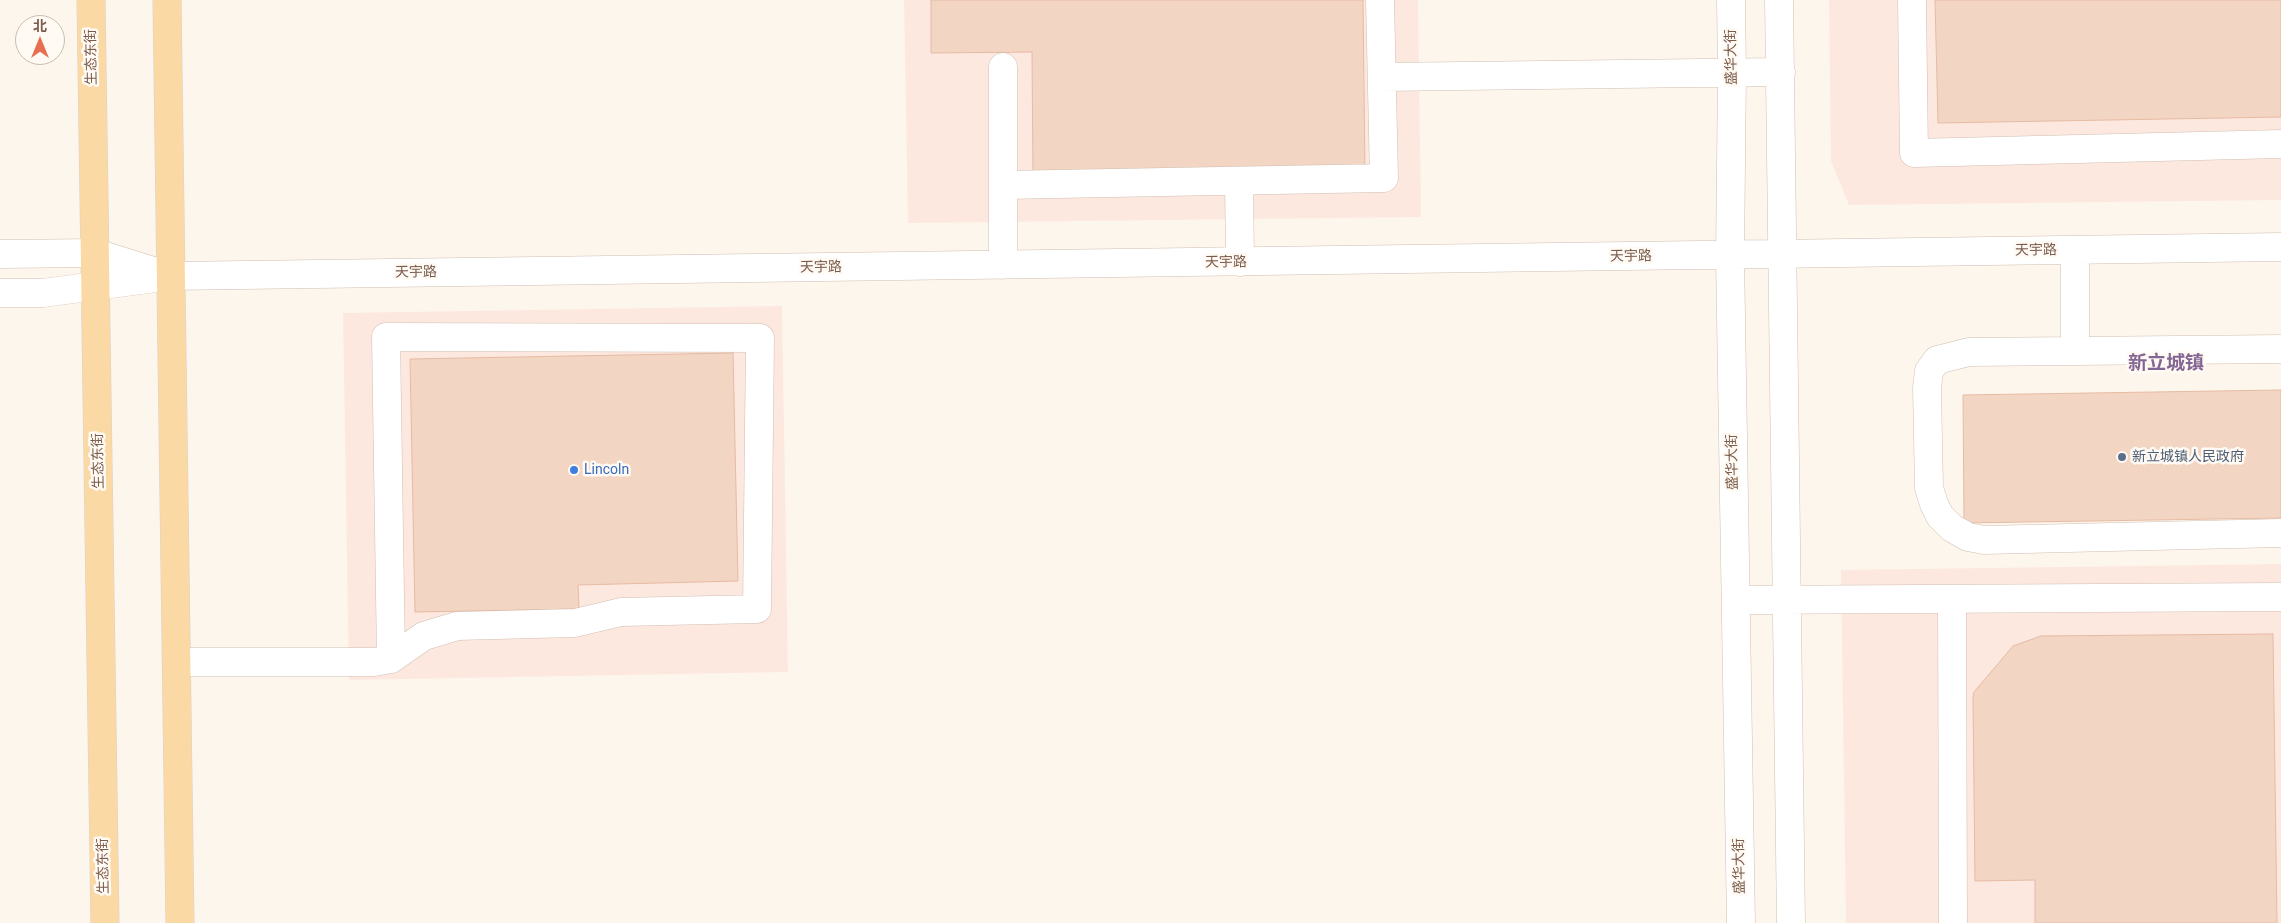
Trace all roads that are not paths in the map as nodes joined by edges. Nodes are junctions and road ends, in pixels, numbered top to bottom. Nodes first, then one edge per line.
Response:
1 (91, 0) edge
2 (167, 0) edge
3 (1380, 0) edge
4 (1731, 0) edge
5 (1779, 0) edge
6 (1912, 0) edge
7 (1003, 67) dead end
8 (1732, 72) junction
9 (1780, 72) junction
10 (1382, 77) junction
11 (2281, 144) edge
12 (1239, 181) junction
13 (1003, 185) junction
14 (2281, 247) edge
15 (2076, 250) junction
16 (96, 253) junction
17 (0, 254) edge
18 (1782, 255) junction
19 (1730, 256) junction
20 (1240, 262) junction
21 (1003, 265) junction
22 (171, 276) junction
23 (97, 285) junction
24 (0, 293) edge
25 (2281, 350) edge
26 (2076, 351) junction
27 (2281, 533) edge
28 (2281, 597) edge
29 (1952, 599) junction
30 (1736, 600) junction
31 (1787, 600) junction
32 (391, 659) junction
33 (177, 662) junction
34 (105, 923) edge
35 (180, 923) edge
36 (1741, 923) edge
37 (1791, 923) edge
38 (1952, 923) edge

1 - 16 main road, 生态东街
2 - 22 main road
3 - 10 street
4 - 8 street, 盛华大街
5 - 9 street
6 - 11 street
7 - 13 street
8 - 9 street
8 - 10 street
8 - 19 street, 盛华大街
9 - 18 street
10 - 12 street
12 - 13 street
12 - 20 street
13 - 21 street
14 - 15 street, 天宇路
15 - 18 street, 天宇路
15 - 26 street
16 - 17 street, 天宇路
16 - 22 street, 天宇路
16 - 23 main road, 生态东街
18 - 19 street, 天宇路
18 - 31 street
19 - 20 street, 天宇路
19 - 30 street, 盛华大街
20 - 21 street, 天宇路
21 - 22 street, 天宇路
22 - 23 street, 天宇路
22 - 33 main road
23 - 24 street, 天宇路
23 - 34 main road, 生态东街
25 - 26 street
26 - 27 street
28 - 29 street
29 - 31 street
29 - 38 street
30 - 31 street
30 - 36 street, 盛华大街
31 - 37 street
32 - 32 street
32 - 33 street
33 - 35 main road

